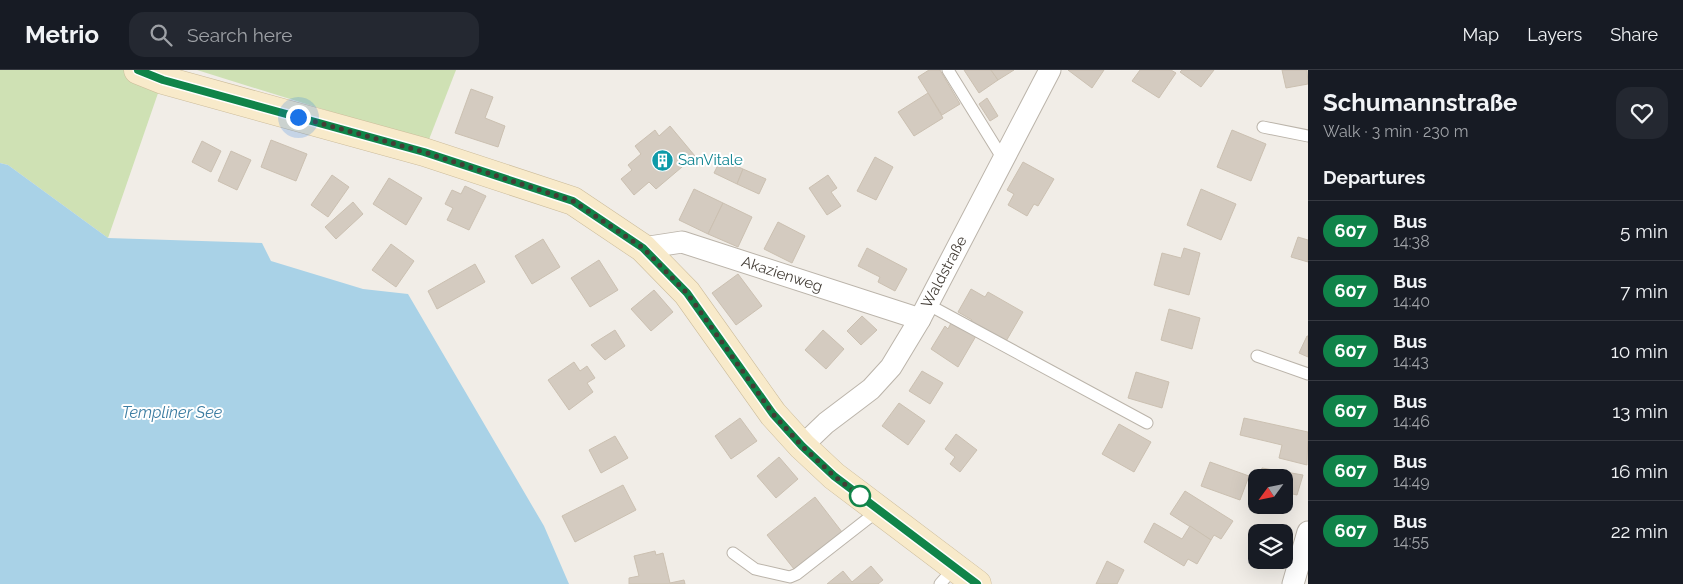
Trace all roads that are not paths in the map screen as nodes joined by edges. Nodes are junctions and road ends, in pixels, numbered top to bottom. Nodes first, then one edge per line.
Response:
1 (138, 70) edge
2 (948, 70) edge
3 (1050, 70) edge
4 (1264, 127) dead end
5 (1308, 136) edge
6 (1003, 159) junction
7 (643, 248) junction
8 (923, 311) junction
9 (1256, 356) dead end
10 (1308, 374) edge
11 (1147, 423) dead end
12 (802, 446) junction
13 (879, 510) junction
14 (1308, 532) edge
15 (733, 553) dead end
16 (948, 576) edge
17 (977, 584) edge
18 (1292, 584) edge

1 - 7 street
2 - 6 lane
3 - 6 street, Waldstraße
4 - 5 lane
6 - 8 street, Waldstraße
7 - 8 street, Akazienweg
7 - 12 street
8 - 11 lane
8 - 12 street, Waldstraße
9 - 10 lane
12 - 13 street
13 - 15 lane
13 - 16 street
14 - 18 street
16 - 17 street

